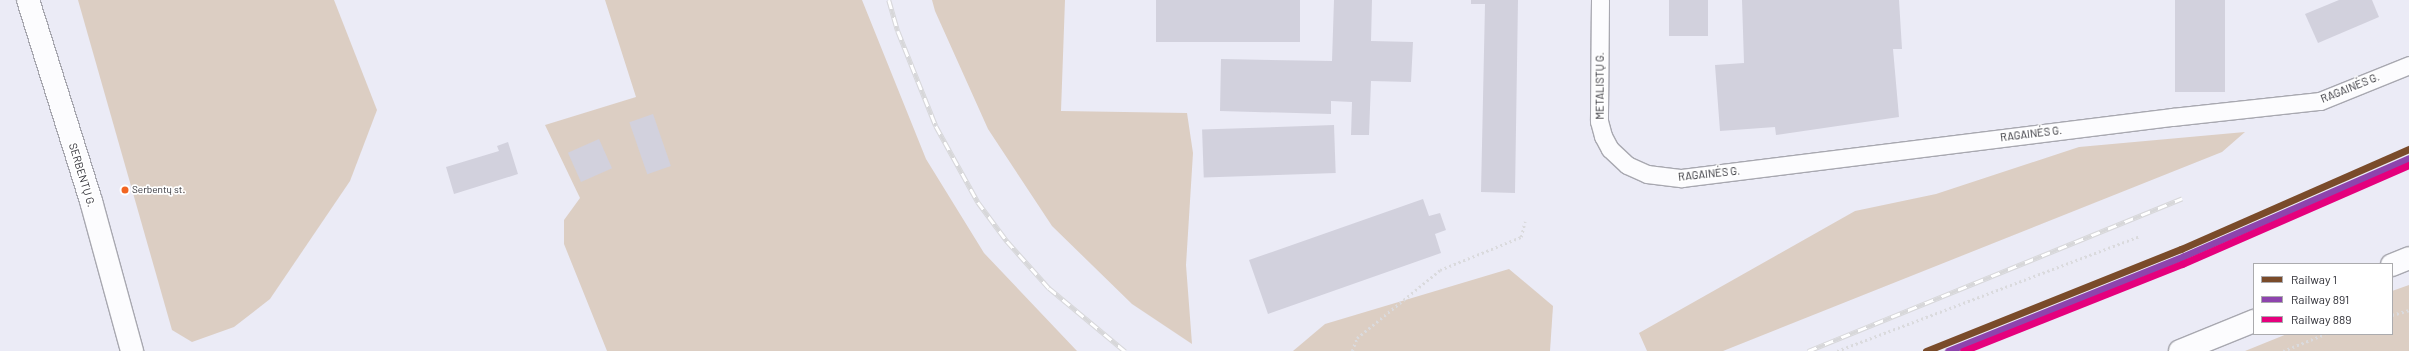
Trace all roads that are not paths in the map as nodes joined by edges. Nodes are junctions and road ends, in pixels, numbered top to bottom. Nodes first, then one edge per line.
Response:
1 (28, 0) edge
2 (1600, 0) edge
3 (2409, 65) edge
4 (1647, 174) joint
5 (2409, 258) edge
6 (2393, 265) edge
7 (2253, 321) edge
8 (132, 351) edge
9 (2180, 351) edge

1 - 8 main road, SERBENTŲ G.
2 - 4 street, METALISTŲ G.
3 - 4 street, RAGAINĖS G.
5 - 6 main road
7 - 9 main road

